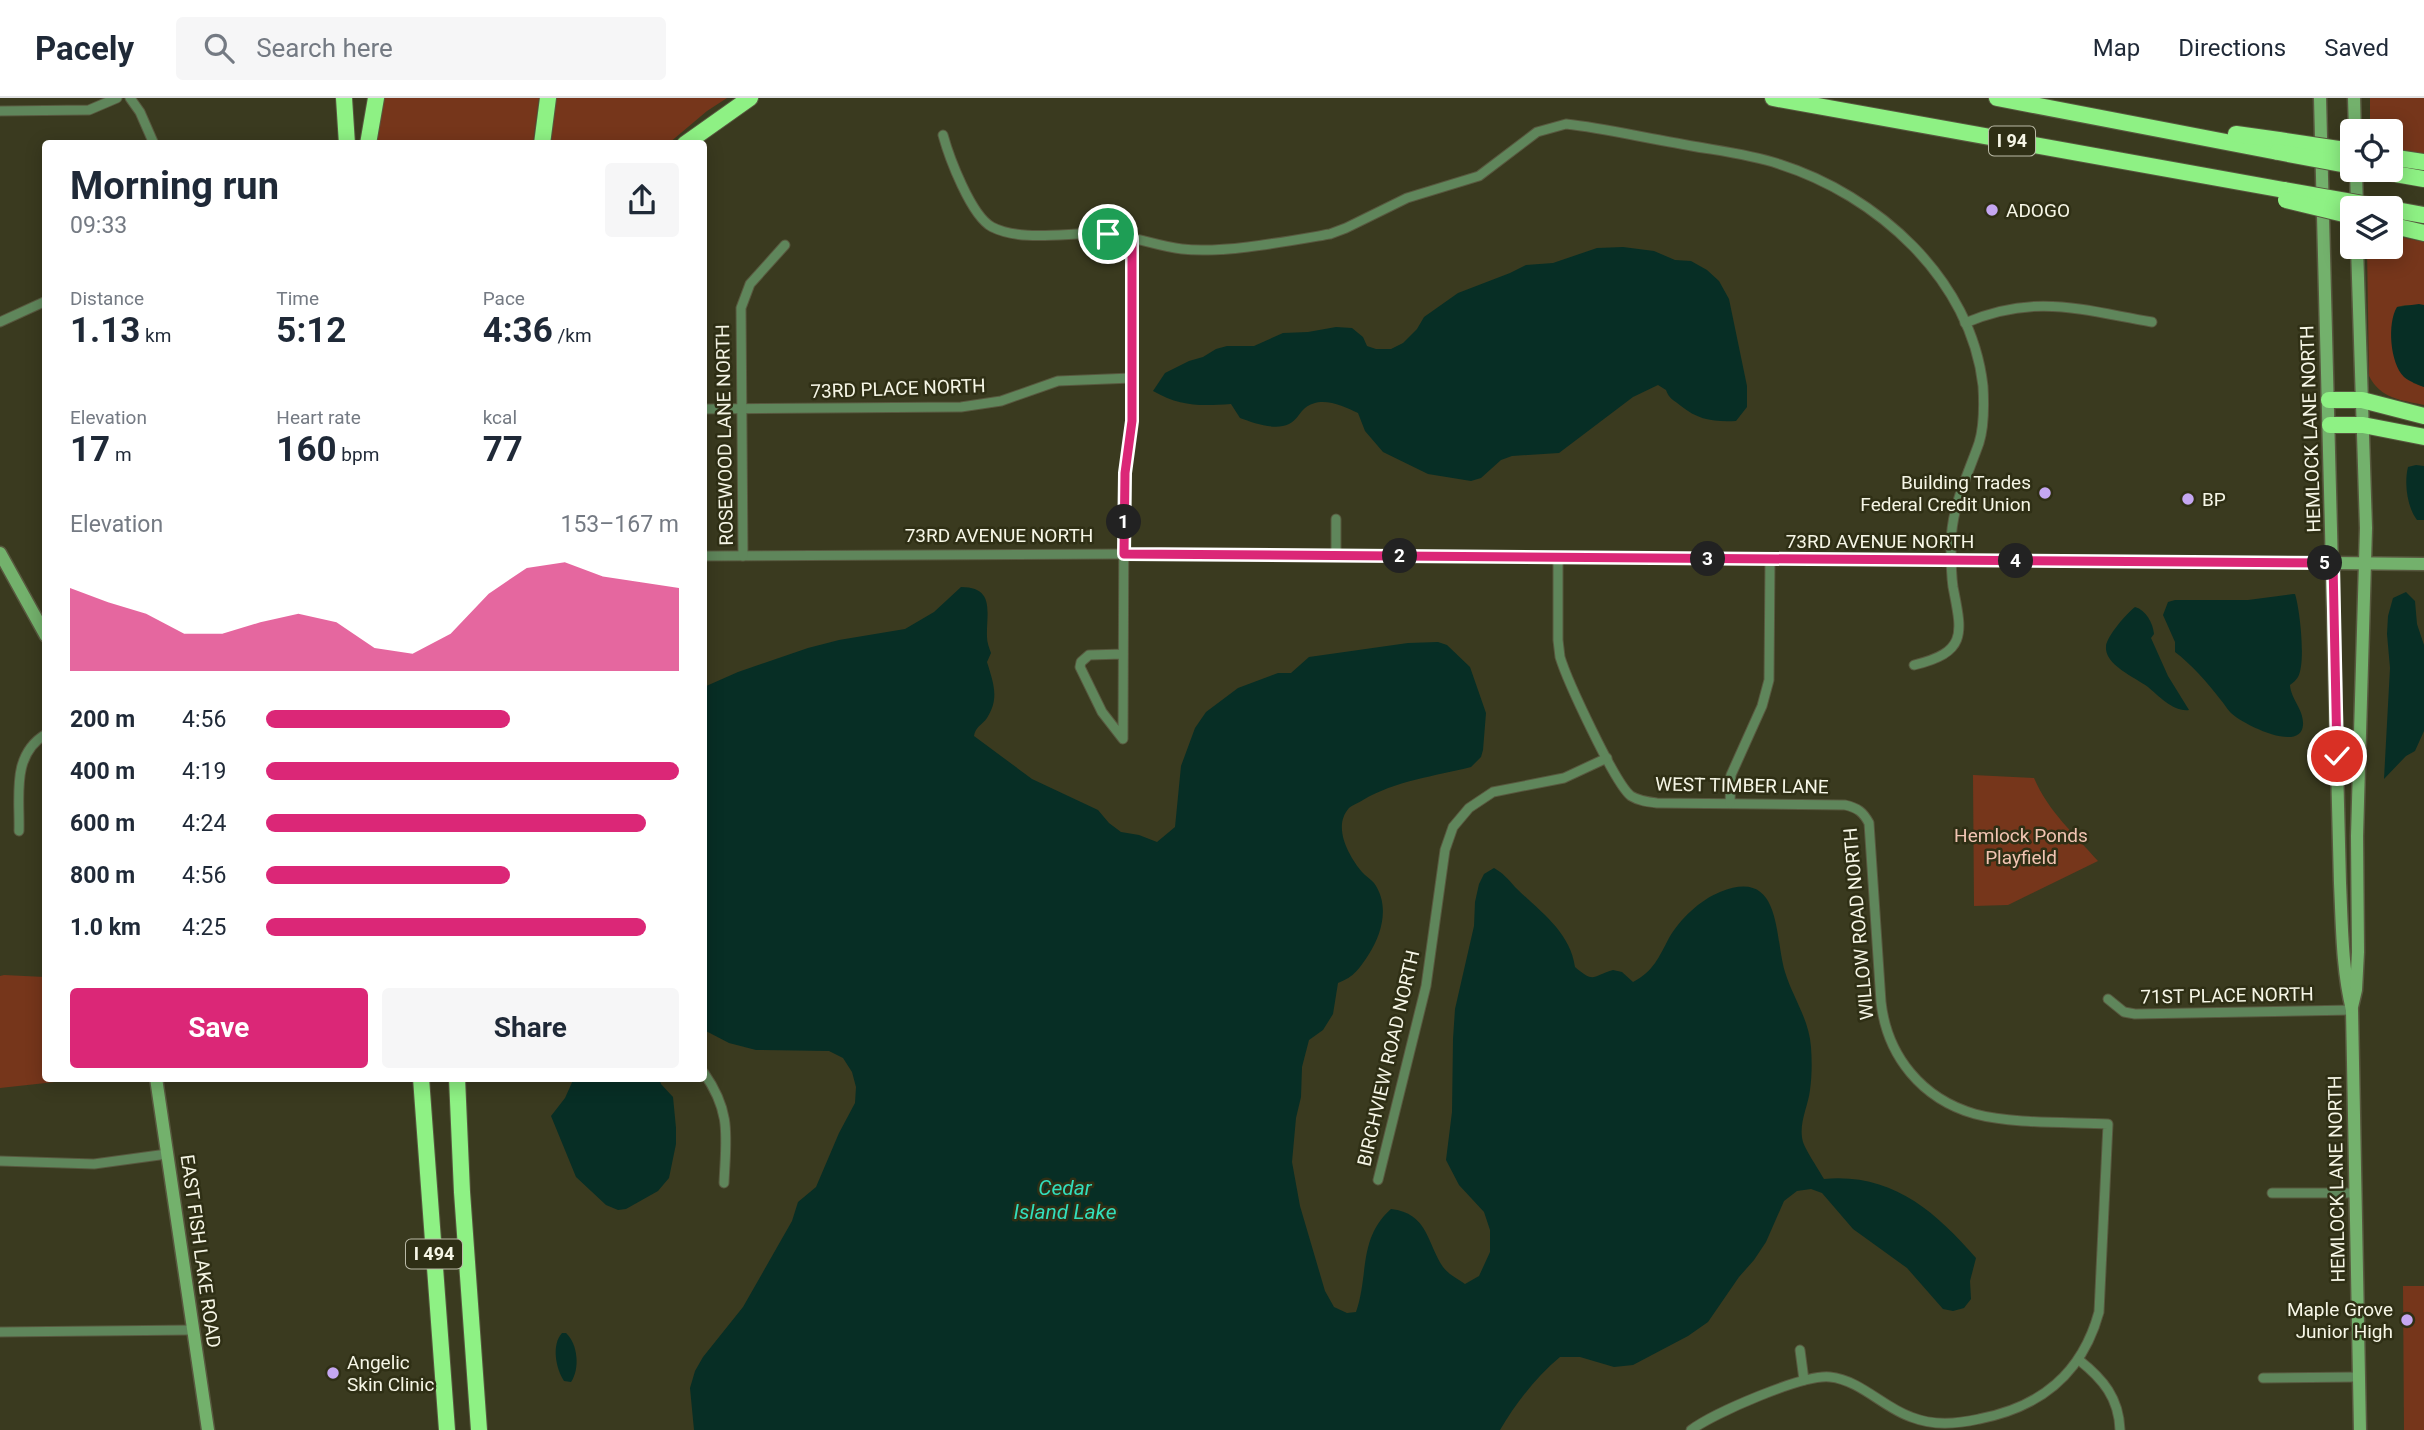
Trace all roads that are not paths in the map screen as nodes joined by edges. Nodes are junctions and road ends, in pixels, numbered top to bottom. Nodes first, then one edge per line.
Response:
1 (117, 98) edge
2 (130, 98) edge
3 (344, 98) edge
4 (376, 98) edge
5 (548, 98) edge
6 (750, 98) edge
7 (1773, 98) edge
8 (1997, 98) edge
9 (2320, 98) edge
10 (2354, 98) edge
11 (0, 111) edge
12 (2355, 119) edge
13 (943, 135) dead end
14 (152, 140) edge
15 (347, 140) edge
16 (369, 140) edge
17 (543, 140) edge
18 (691, 140) edge
19 (2279, 146) junction
20 (2340, 150) edge
21 (2403, 159) edge
22 (2424, 162) edge
23 (2340, 163) edge
24 (2403, 175) edge
25 (2424, 179) edge
26 (2284, 195) junction
27 (2340, 203) edge
28 (2340, 212) edge
29 (2403, 212) edge
30 (2424, 215) edge
31 (2403, 228) edge
32 (2424, 233) edge
33 (1132, 238) junction
34 (785, 245) dead end
35 (2357, 259) edge
36 (42, 303) edge
37 (0, 322) edge
38 (2152, 322) dead end
39 (1965, 323) junction
40 (1132, 378) junction
41 (2329, 400) junction
42 (2362, 400) junction
43 (741, 408) junction
44 (707, 409) edge
45 (2424, 416) edge
46 (2330, 425) junction
47 (2363, 425) junction
48 (2424, 437) edge
49 (1336, 519) dead end
50 (0, 553) edge
51 (1124, 554) junction
52 (707, 556) edge
53 (743, 556) junction
54 (1336, 556) junction
55 (1558, 558) junction
56 (1770, 559) junction
57 (1951, 560) junction
58 (2333, 563) junction
59 (2366, 564) junction
60 (2424, 564) edge
61 (42, 629) edge
62 (1123, 654) junction
63 (1913, 665) dead end
64 (42, 737) edge
65 (1607, 758) junction
66 (1730, 803) junction
67 (1857, 808) joint
68 (19, 831) dead end
69 (2108, 999) dead end
70 (2352, 1010) junction
71 (707, 1078) edge
72 (157, 1082) edge
73 (421, 1082) edge
74 (457, 1082) edge
75 (167, 1154) junction
76 (0, 1161) edge
77 (1378, 1180) dead end
78 (724, 1183) dead end
79 (2355, 1193) junction
80 (2272, 1194) dead end
81 (192, 1331) junction
82 (0, 1332) edge
83 (1800, 1350) dead end
84 (2079, 1360) junction
85 (2359, 1377) junction
86 (2263, 1378) dead end
87 (1804, 1380) junction
88 (208, 1430) edge
89 (447, 1430) edge
90 (479, 1430) edge
91 (1691, 1430) edge
92 (2120, 1430) edge
93 (2360, 1430) edge

1 - 11 street
2 - 14 street
3 - 15 highway
4 - 16 highway
5 - 17 highway
6 - 18 highway
7 - 26 highway, I 94
8 - 19 highway, I 94
9 - 41 main road, HEMLOCK LANE NORTH
10 - 12 main road
13 - 33 street
19 - 20 highway, bridge
19 - 23 highway, I 94, bridge
21 - 22 highway
24 - 25 highway
26 - 27 highway, I 94, bridge
26 - 28 highway, bridge
29 - 30 highway, I 94
31 - 32 highway
33 - 39 street
33 - 40 street
34 - 43 street, ROSEWOOD LANE NORTH
35 - 42 main road, HEMLOCK LANE NORTH
36 - 37 street
38 - 39 street
39 - 57 street
40 - 43 street, 73RD PLACE NORTH
40 - 51 street
41 - 42 highway
41 - 46 main road, HEMLOCK LANE NORTH
42 - 45 highway
42 - 47 main road, HEMLOCK LANE NORTH
43 - 44 street, 73RD PLACE NORTH
43 - 53 street, ROSEWOOD LANE NORTH
46 - 47 highway
46 - 58 main road, HEMLOCK LANE NORTH
47 - 48 highway
47 - 59 main road, HEMLOCK LANE NORTH
49 - 54 street
50 - 61 main road
51 - 53 street, 73RD AVENUE NORTH
51 - 54 street, 73RD AVENUE NORTH
51 - 62 street
52 - 53 street, 73RD AVENUE NORTH
54 - 55 street, 73RD AVENUE NORTH
55 - 56 street, 73RD AVENUE NORTH
55 - 65 street, WEST TIMBER LANE
56 - 57 street, 73RD AVENUE NORTH
56 - 66 street
57 - 58 street, 73RD AVENUE NORTH
57 - 63 street
58 - 59 main road, 73RD AVENUE NORTH
58 - 70 main road, HEMLOCK LANE NORTH
59 - 60 main road, 73RD AVENUE NORTH
59 - 70 main road, HEMLOCK LANE NORTH
62 - 62 street
64 - 68 street
65 - 66 street, WEST TIMBER LANE
65 - 77 street, BIRCHVIEW ROAD NORTH
66 - 67 street, WEST TIMBER LANE
67 - 84 street, WILLOW ROAD NORTH
69 - 70 street, 71ST PLACE NORTH
70 - 79 main road, HEMLOCK LANE NORTH
71 - 78 street
72 - 75 main road, EAST FISH LAKE ROAD
73 - 89 highway, I 494
74 - 90 highway, I 494
75 - 76 street
75 - 81 main road, EAST FISH LAKE ROAD
79 - 80 street
79 - 85 main road, HEMLOCK LANE NORTH
81 - 82 street
81 - 88 main road, EAST FISH LAKE ROAD
83 - 87 street
84 - 87 street
84 - 92 street
85 - 86 street
85 - 93 main road, HEMLOCK LANE NORTH
87 - 91 street

